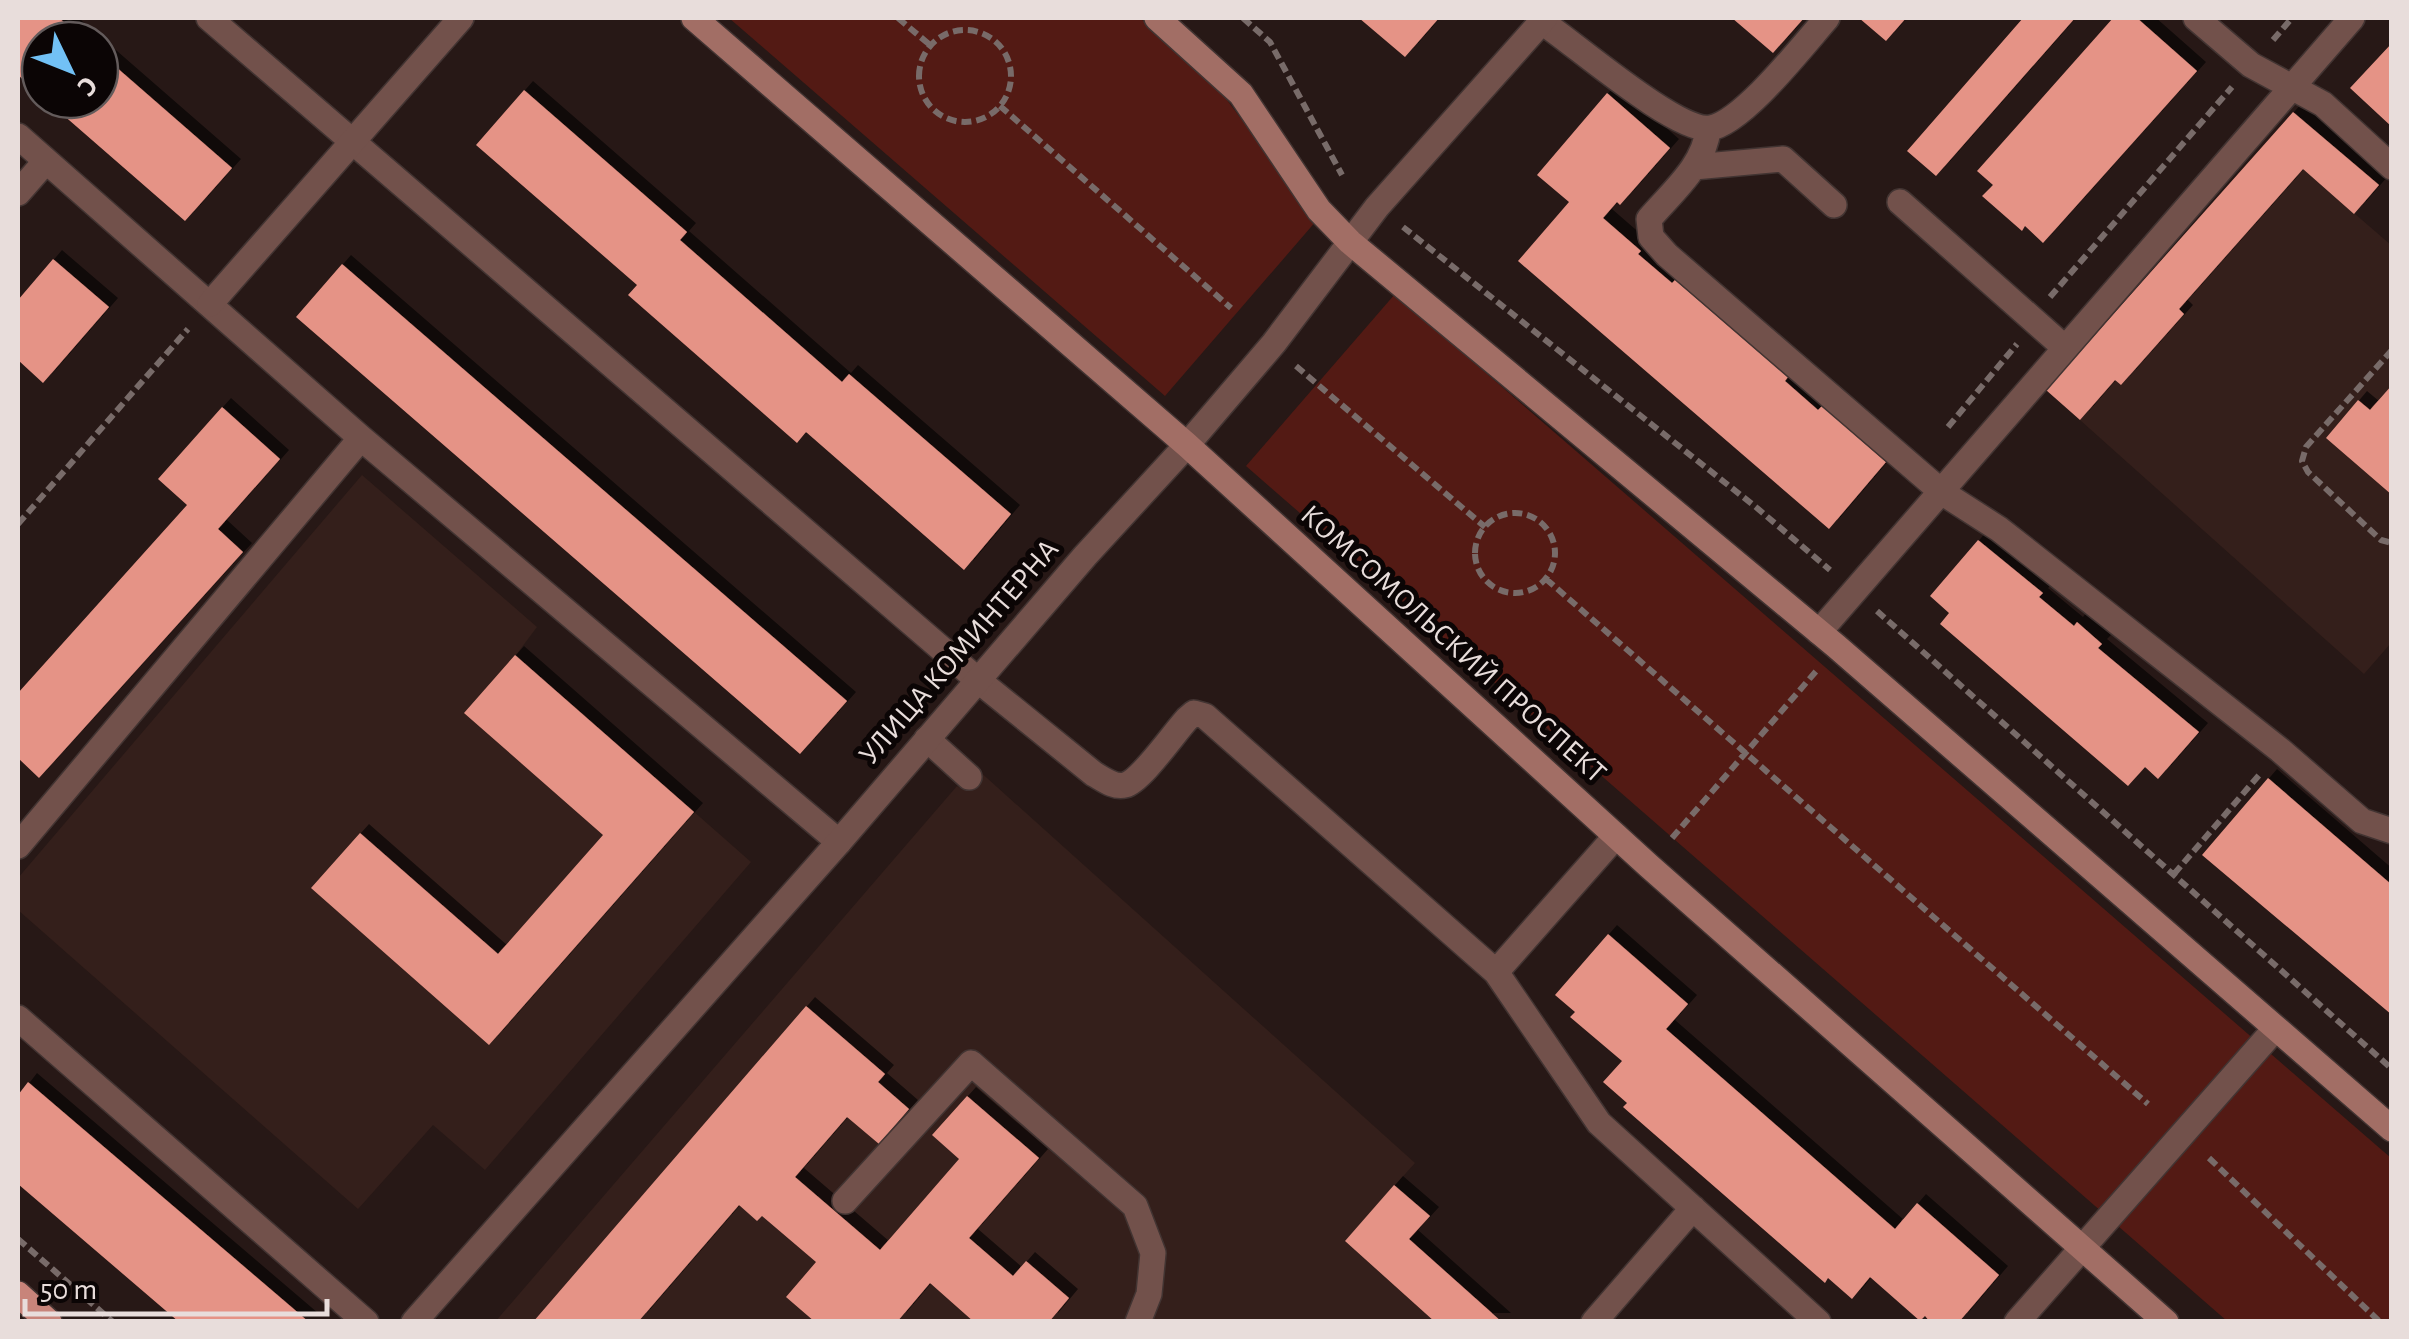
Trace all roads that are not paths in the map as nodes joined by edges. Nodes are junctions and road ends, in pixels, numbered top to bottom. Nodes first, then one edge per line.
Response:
1 (209, 18) edge
2 (461, 18) edge
3 (694, 18) edge
4 (1157, 18) edge
5 (1827, 18) edge
6 (2196, 18) edge
7 (2352, 18) edge
8 (1543, 20) edge
9 (2290, 86) junction
10 (1708, 128) junction
11 (18, 136) edge
12 (354, 142) junction
13 (46, 161) junction
14 (1694, 167) junction
15 (2392, 167) edge
16 (18, 193) edge
17 (1900, 202) dead end
18 (1834, 205) dead end
19 (1350, 242) junction
20 (210, 304) junction
21 (2065, 348) junction
22 (362, 438) junction
23 (1187, 445) junction
24 (1943, 493) junction
25 (1819, 632) junction
26 (979, 681) junction
27 (927, 738) junction
28 (969, 777) dead end
29 (2392, 831) edge
30 (1616, 836) junction
31 (839, 842) junction
32 (18, 846) edge
33 (1496, 972) junction
34 (18, 1018) edge
35 (2275, 1029) junction
36 (2392, 1129) edge
37 (844, 1201) dead end
38 (1693, 1208) junction
39 (2083, 1248) junction
40 (18, 1294) edge
41 (1598, 1320) edge
42 (49, 1322) edge
43 (366, 1322) edge
44 (414, 1322) edge
45 (1138, 1322) edge
46 (1818, 1322) edge
47 (2017, 1322) edge
48 (2166, 1322) edge

1 - 12 street
2 - 12 street
3 - 23 street, КОМСОМОЛЬСКИЙ ПРОСПЕКТ
4 - 19 street
5 - 10 street
6 - 9 street
7 - 9 street
8 - 10 street
8 - 19 street, УЛИЦА КОМИНТЕРНА
9 - 15 street
9 - 21 street
10 - 14 street
11 - 13 street
12 - 20 street
12 - 26 street
13 - 16 street
13 - 20 street
14 - 18 street
14 - 24 street
17 - 21 street
19 - 23 street, УЛИЦА КОМИНТЕРНА
19 - 25 street
20 - 22 street
21 - 24 street
22 - 31 street
22 - 32 street
23 - 26 street, УЛИЦА КОМИНТЕРНА
23 - 30 street, КОМСОМОЛЬСКИЙ ПРОСПЕКТ
24 - 25 street
24 - 29 street
25 - 35 street
26 - 27 street, УЛИЦА КОМИНТЕРНА
26 - 33 street
27 - 28 street
27 - 31 street, УЛИЦА КОМИНТЕРНА
30 - 33 street
30 - 39 street, КОМСОМОЛЬСКИЙ ПРОСПЕКТ
31 - 44 street, УЛИЦА КОМИНТЕРНА
33 - 38 street
34 - 43 street
35 - 36 street
35 - 39 street
37 - 45 street
38 - 41 street
38 - 46 street
39 - 47 street
39 - 48 street, КОМСОМОЛЬСКИЙ ПРОСПЕКТ
40 - 42 main road

